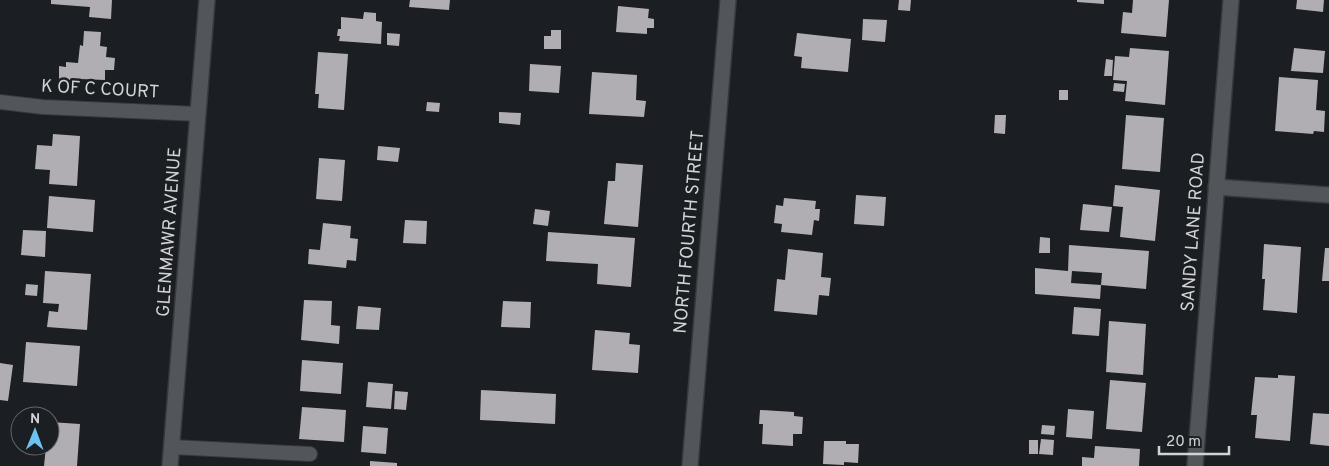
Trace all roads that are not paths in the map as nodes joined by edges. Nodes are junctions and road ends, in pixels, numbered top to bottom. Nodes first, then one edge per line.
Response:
1 (207, 0) edge
2 (728, 0) edge
3 (1231, 0) edge
4 (0, 102) edge
5 (198, 114) junction
6 (1216, 187) junction
7 (1329, 195) edge
8 (172, 447) junction
9 (310, 454) dead end
10 (170, 466) edge
11 (690, 466) edge
12 (1195, 466) edge

1 - 5 street, GLENMAWR AVENUE
2 - 11 street, NORTH FOURTH STREET
3 - 6 street, SANDY LANE ROAD
4 - 5 lane, K OF C COURT
5 - 8 street, GLENMAWR AVENUE
6 - 7 street
6 - 12 street, SANDY LANE ROAD
8 - 9 lane
8 - 10 street, GLENMAWR AVENUE

